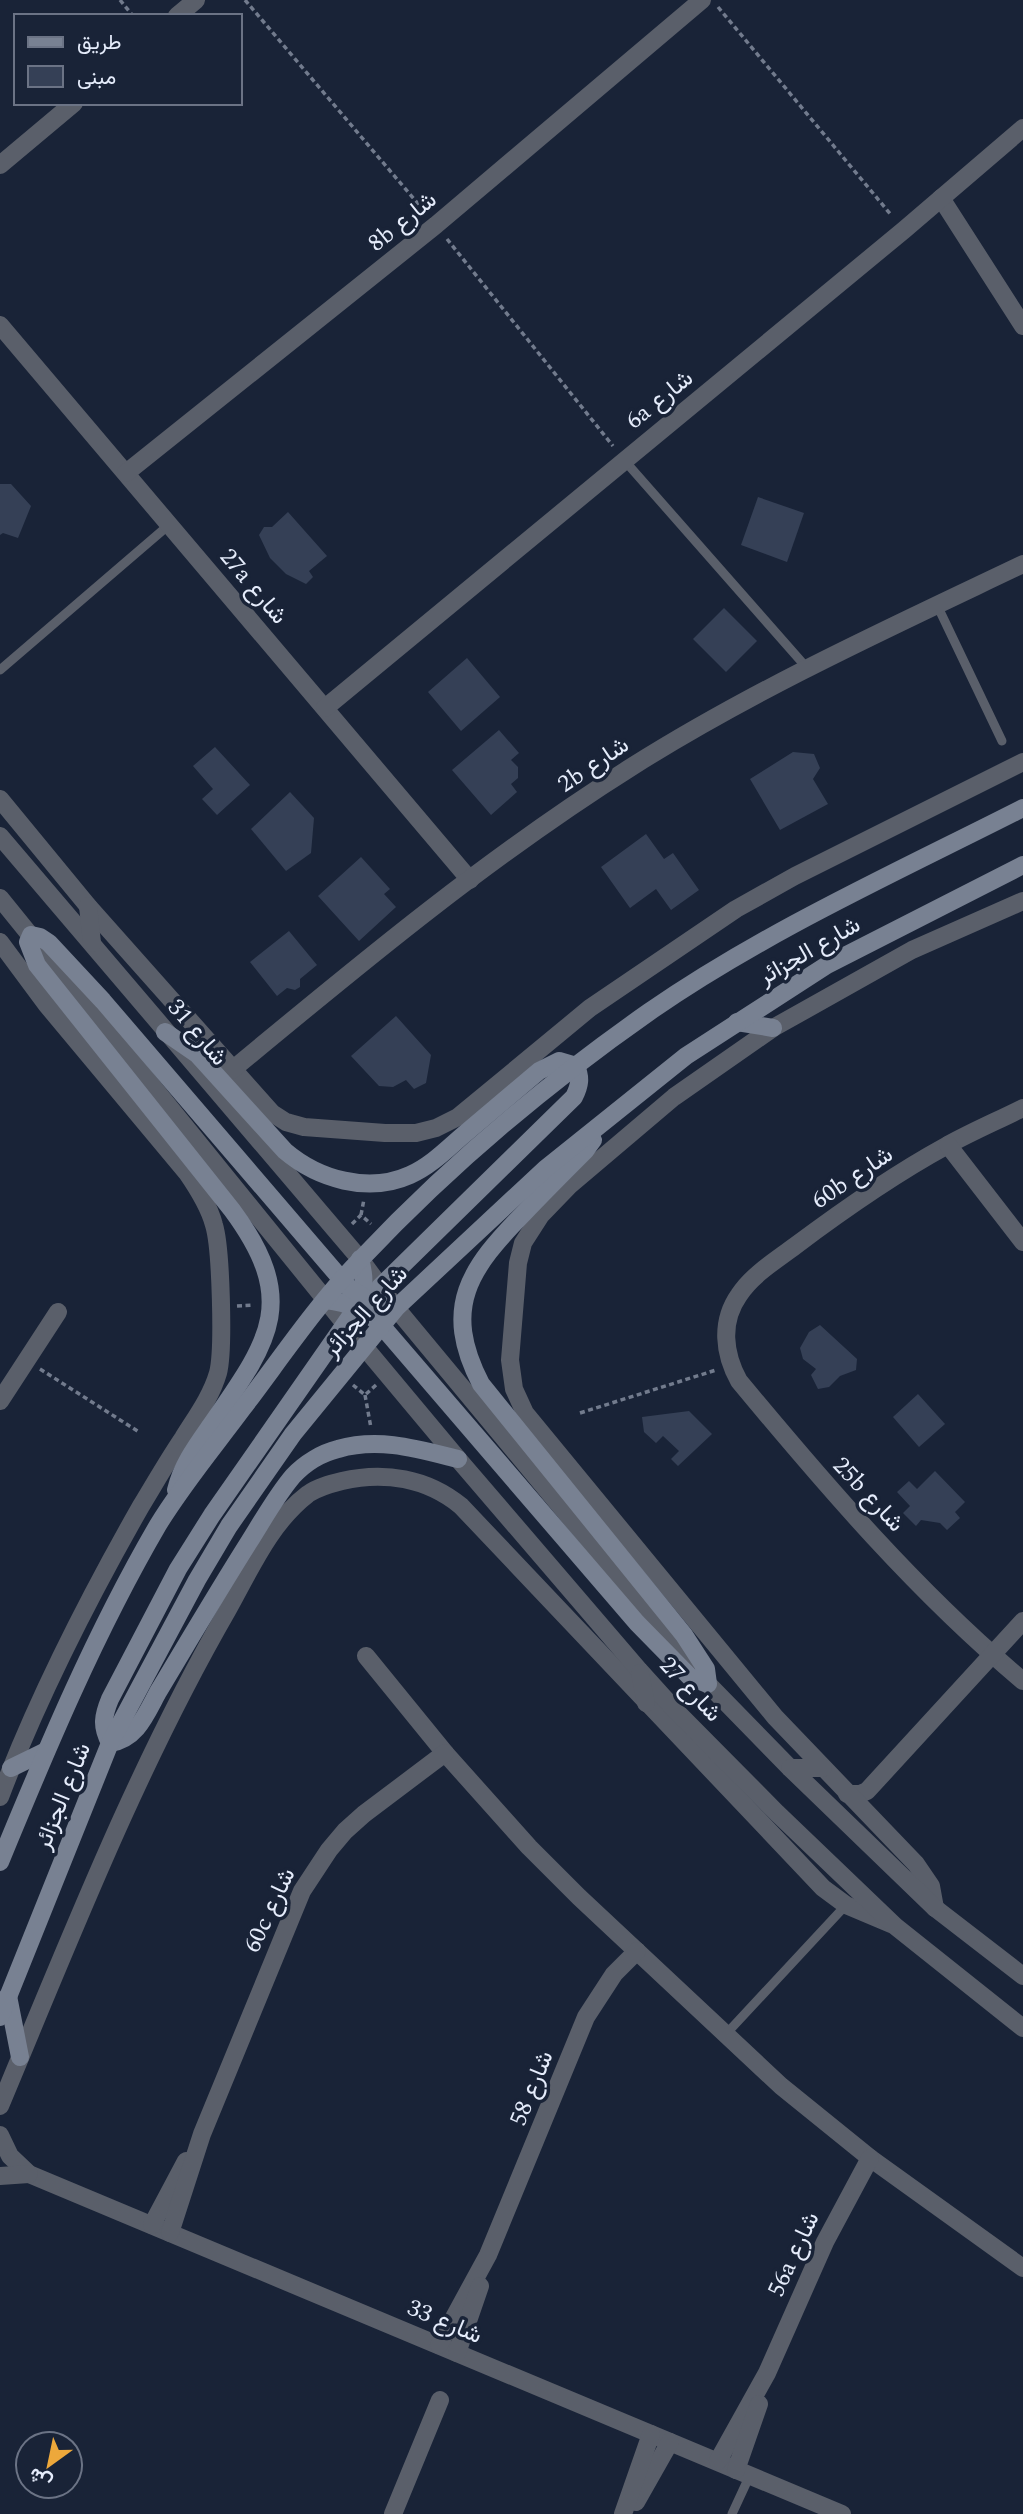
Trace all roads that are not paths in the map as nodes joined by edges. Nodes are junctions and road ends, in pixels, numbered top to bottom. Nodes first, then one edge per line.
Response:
1 (196, 0) edge
2 (702, 0) edge
3 (179, 14) edge
4 (72, 105) edge
5 (1023, 128) edge
6 (0, 166) edge
7 (941, 198) junction
8 (0, 325) edge
9 (1023, 326) edge
10 (624, 460) junction
11 (126, 472) junction
12 (170, 524) junction
13 (1023, 564) edge
14 (937, 605) junction
15 (807, 668) junction
16 (0, 670) edge
17 (325, 708) junction
18 (1002, 741) dead end
19 (1023, 762) edge
20 (0, 799) edge
21 (1023, 808) edge
22 (0, 836) edge
23 (1023, 865) edge
24 (470, 880) junction
25 (0, 898) edge
26 (1023, 901) edge
27 (88, 906) junction
28 (31, 935) junction
29 (0, 942) edge
30 (92, 943) junction
31 (737, 1022) junction
32 (773, 1028) junction
33 (165, 1032) junction
34 (576, 1066) junction
35 (232, 1070) junction
36 (1023, 1108) edge
37 (611, 1115) junction
38 (948, 1145) junction
39 (1023, 1242) edge
40 (360, 1259) junction
41 (342, 1280) junction
42 (326, 1300) junction
43 (367, 1301) junction
44 (396, 1308) junction
45 (58, 1312) dead end
46 (730, 1313) joint
47 (346, 1325) junction
48 (381, 1325) junction
49 (363, 1345) junction
50 (2, 1393) edge
51 (458, 1459) junction
52 (173, 1503) junction
53 (1023, 1620) edge
54 (992, 1655) junction
55 (366, 1656) dead end
56 (639, 1670) junction
57 (1023, 1681) edge
58 (708, 1684) junction
59 (646, 1703) junction
60 (110, 1743) junction
61 (46, 1751) junction
62 (445, 1753) junction
63 (11, 1768) junction
64 (790, 1768) junction
65 (823, 1769) junction
66 (847, 1794) junction
67 (0, 1797) edge
68 (0, 1863) edge
69 (846, 1905) junction
70 (935, 1908) junction
71 (895, 1926) junction
72 (637, 1951) junction
73 (1023, 1976) edge
74 (8, 1996) junction
75 (0, 2017) edge
76 (1023, 2028) edge
77 (726, 2034) junction
78 (20, 2057) junction
79 (0, 2106) edge
80 (202, 2134) junction
81 (0, 2135) edge
82 (870, 2158) junction
83 (29, 2174) junction
84 (0, 2176) edge
85 (152, 2225) junction
86 (170, 2233) junction
87 (488, 2255) junction
88 (1023, 2268) edge
89 (439, 2345) junction
90 (457, 2353) junction
91 (767, 2373) junction
92 (440, 2400) dead end
93 (651, 2434) junction
94 (670, 2442) junction
95 (718, 2462) junction
96 (743, 2472) junction
97 (393, 2514) edge
98 (623, 2514) edge
99 (628, 2514) edge
100 (732, 2514) edge
101 (842, 2514) edge

1 - 3 street
2 - 11 street, 8b شارع
4 - 6 street
5 - 7 street, 6a شارع
7 - 9 street
7 - 10 street, 6a شارع
8 - 11 street, 27a شارع
10 - 15 lane
10 - 17 street, 6a شارع
11 - 12 street, 27a شارع
12 - 16 lane
12 - 17 street, 27a شارع
13 - 14 street, 2b شارع
14 - 15 street, 2b شارع
14 - 18 lane
15 - 24 street, 2b شارع
17 - 24 street, 27a شارع
19 - 35 street
20 - 27 street
21 - 34 main road, شارع الجزائر
22 - 30 street, شارع 31
23 - 31 main road, شارع الجزائر
24 - 35 street, 2b شارع
25 - 28 street
26 - 32 street
27 - 30 street
27 - 35 street
28 - 41 main road
28 - 42 street
28 - 52 main road
29 - 63 street
30 - 33 street, شارع 31
31 - 32 main road
31 - 37 main road, شارع الجزائر
32 - 65 street
33 - 34 main road
33 - 40 street, شارع 31
34 - 40 main road, شارع الجزائر
34 - 43 main road
36 - 38 street, 60b شارع
37 - 44 main road, شارع الجزائر
37 - 58 main road
38 - 39 street
38 - 46 street, 60b شارع
40 - 41 main road, شارع الجزائر
40 - 43 main road
41 - 42 main road, شارع الجزائر
41 - 43 main road
42 - 43 main road
42 - 47 street, شارع 27
42 - 52 main road, شارع الجزائر
43 - 44 main road
43 - 47 main road
43 - 48 main road
43 - 49 main road
44 - 48 main road, شارع الجزائر
44 - 58 street, شارع 27
45 - 50 street
46 - 54 street, 25b شارع
47 - 49 street, شارع 27
47 - 60 main road
48 - 49 main road, شارع الجزائر
48 - 58 main road
49 - 51 street, شارع 27
49 - 60 main road, شارع الجزائر
51 - 56 street, شارع 27
51 - 60 main road
52 - 61 main road, شارع الجزائر
53 - 54 street
54 - 57 street, 25b شارع
54 - 66 street
55 - 62 street
56 - 59 street
56 - 71 street, شارع 27
58 - 64 street, شارع 27
59 - 69 street
59 - 78 street
60 - 74 main road, شارع الجزائر
61 - 63 main road
61 - 68 main road, شارع الجزائر
62 - 72 street
62 - 80 street, 60c شارع
63 - 67 street
64 - 65 street
64 - 70 street, شارع 27
65 - 66 street
66 - 70 street
69 - 71 street
69 - 77 lane
70 - 73 street, شارع 27
71 - 76 street, شارع 27
72 - 77 street
72 - 87 street, شارع 58
74 - 75 main road, شارع الجزائر
74 - 78 main road
77 - 82 street
78 - 79 street
80 - 85 street, 60c شارع
80 - 86 street, 60c شارع
81 - 83 street, شارع 33
82 - 88 street
82 - 91 street, 56a شارع
83 - 84 street, شارع 33
83 - 85 street, شارع 33
85 - 86 street, شارع 33
86 - 89 street, شارع 33
87 - 89 street, شارع 58
87 - 90 street, شارع 58
89 - 90 street, شارع 33
90 - 93 street, شارع 33
91 - 95 street, 56a شارع
91 - 96 street, 56a شارع
92 - 97 street
93 - 94 street, شارع 33
93 - 98 street
94 - 95 street, شارع 33
94 - 99 street
95 - 96 street, شارع 33
96 - 100 lane
96 - 101 street, شارع 33

